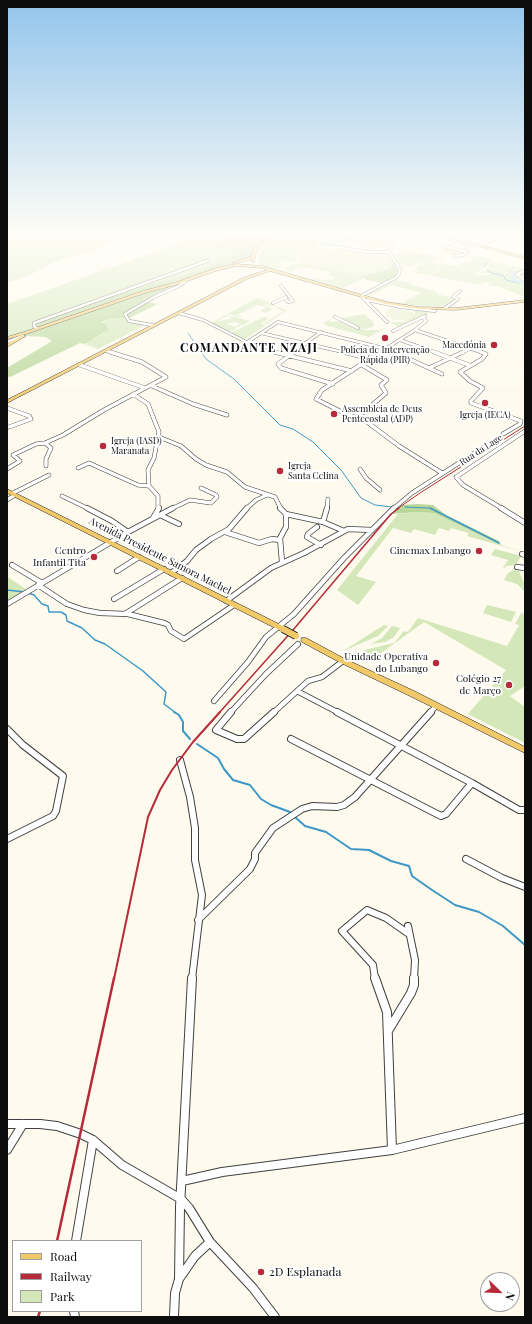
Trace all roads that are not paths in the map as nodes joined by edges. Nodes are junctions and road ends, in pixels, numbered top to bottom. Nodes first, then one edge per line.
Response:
1 (108, 295) edge
2 (135, 295) edge
3 (157, 295) edge
4 (214, 295) edge
5 (288, 295) edge
6 (357, 295) edge
7 (456, 295) edge
8 (361, 296) junction
9 (291, 299) junction
10 (286, 300) junction
11 (366, 300) junction
12 (525, 301) edge
13 (273, 302) dead end
14 (445, 308) dead end
15 (437, 310) junction
16 (179, 313) junction
17 (425, 316) junction
18 (335, 317) dead end
19 (387, 322) dead end
20 (152, 326) dead end
21 (358, 328) dead end
22 (36, 330) junction
23 (393, 330) dead end
24 (415, 330) junction
25 (321, 332) junction
26 (261, 333) junction
27 (23, 335) junction
28 (7, 338) edge
29 (400, 340) junction
30 (7, 342) edge
31 (246, 343) junction
32 (305, 344) junction
33 (7, 346) edge
34 (470, 348) junction
35 (387, 349) junction
36 (106, 351) junction
37 (290, 356) junction
38 (450, 358) junction
39 (370, 359) junction
40 (80, 365) junction
41 (362, 365) junction
42 (469, 365) junction
43 (429, 368) junction
44 (352, 371) junction
45 (442, 374) dead end
46 (333, 384) junction
47 (152, 386) junction
48 (145, 388) junction
49 (133, 394) junction
50 (7, 402) edge
51 (7, 408) edge
52 (227, 415) dead end
53 (358, 417) junction
54 (9, 427) dead end
55 (525, 431) edge
56 (504, 434) dead end
57 (158, 438) junction
58 (45, 443) junction
59 (484, 447) dead end
60 (46, 466) dead end
61 (78, 468) dead end
62 (7, 469) edge
63 (360, 469) dead end
64 (442, 473) junction
65 (49, 475) dead end
66 (149, 486) junction
67 (201, 488) dead end
68 (380, 490) dead end
69 (12, 493) edge
70 (268, 495) junction
71 (62, 496) dead end
72 (328, 499) dead end
73 (7, 500) edge
74 (286, 514) junction
75 (160, 516) junction
76 (153, 519) junction
77 (323, 522) junction
78 (525, 523) edge
79 (179, 524) dead end
80 (317, 527) dead end
81 (372, 530) junction
82 (344, 531) junction
83 (128, 532) junction
84 (225, 532) junction
85 (280, 540) junction
86 (110, 542) junction
87 (321, 545) junction
88 (139, 557) junction
89 (282, 562) junction
90 (12, 565) dead end
91 (517, 567) dead end
92 (525, 568) edge
93 (164, 569) junction
94 (117, 571) dead end
95 (171, 573) junction
96 (182, 578) junction
97 (40, 584) junction
98 (114, 599) dead end
99 (226, 601) junction
100 (7, 604) edge
101 (234, 605) junction
102 (125, 614) junction
103 (281, 628) junction
104 (301, 642) junction
105 (344, 661) junction
106 (388, 682) junction
107 (297, 691) junction
108 (214, 701) dead end
109 (436, 706) junction
110 (7, 729) edge
111 (291, 739) dead end
112 (400, 746) junction
113 (525, 750) edge
114 (180, 760) dead end
115 (372, 780) junction
116 (472, 783) junction
117 (525, 810) edge
118 (7, 839) edge
119 (466, 858) dead end
120 (525, 887) edge
121 (198, 920) junction
122 (388, 1031) junction
123 (525, 1118) edge
124 (7, 1124) edge
125 (24, 1124) junction
126 (93, 1140) junction
127 (7, 1150) edge
128 (392, 1150) junction
129 (182, 1181) junction
130 (181, 1199) junction
131 (76, 1240) edge
132 (210, 1242) junction
133 (179, 1279) junction
134 (174, 1317) edge
135 (275, 1317) edge

1 - 22 street
2 - 22 main road
3 - 20 street
4 - 16 main road
5 - 9 street
6 - 8 main road
7 - 14 street
8 - 11 street
8 - 15 main road
9 - 10 street
9 - 10 street
10 - 13 street
11 - 15 street
11 - 19 street
12 - 15 main road
15 - 17 street
16 - 31 street
16 - 36 main road
17 - 23 street
17 - 24 street
18 - 21 street
22 - 27 main road
24 - 29 street
24 - 34 street
25 - 26 street
25 - 32 street
25 - 35 street
26 - 31 street
26 - 32 street
27 - 28 main road
27 - 30 street
27 - 33 main road
29 - 35 street
29 - 38 street
31 - 37 street
32 - 37 street
32 - 39 street
34 - 38 street
34 - 42 street
35 - 39 street
35 - 43 street
36 - 40 main road
36 - 47 street
37 - 44 street
37 - 46 street
38 - 42 street
38 - 43 street
39 - 41 street
40 - 48 street
40 - 50 main road
41 - 44 street
41 - 53 street
42 - 56 street
43 - 45 street
44 - 46 street
46 - 53 street
47 - 48 street
47 - 52 street
48 - 49 street
49 - 57 street
49 - 58 street
51 - 54 street
53 - 64 street
55 - 78 street, Rua da Lage
57 - 66 street
57 - 70 street
58 - 60 street
58 - 62 street
59 - 64 street
61 - 66 street
63 - 68 street
64 - 81 street
65 - 69 street
66 - 76 street
67 - 75 street
69 - 73 street
69 - 86 main road, Avenida Presidente Samora Machel
70 - 74 street
70 - 84 street
71 - 83 street
72 - 77 street
74 - 77 street
74 - 85 street
75 - 76 street
75 - 79 street
76 - 83 street
77 - 82 street
80 - 87 street
81 - 82 street
81 - 103 street
82 - 87 street
83 - 86 street
84 - 85 street
84 - 95 street
85 - 89 street
86 - 88 main road, Avenida Presidente Samora Machel
86 - 97 street
87 - 89 street
88 - 93 main road, Avenida Presidente Samora Machel
88 - 94 street
89 - 99 street
90 - 97 street
91 - 92 street
93 - 95 main road, Avenida Presidente Samora Machel
93 - 98 street
95 - 96 main road, Avenida Presidente Samora Machel
96 - 99 main road, Avenida Presidente Samora Machel
96 - 102 street
97 - 100 street
97 - 102 street
99 - 101 main road, Avenida Presidente Samora Machel
101 - 102 street
101 - 103 main road, Avenida Presidente Samora Machel
103 - 104 main road, Avenida Presidente Samora Machel, bridge
103 - 108 street
104 - 105 main road, Avenida Presidente Samora Machel
104 - 106 main road, Avenida Presidente Samora Machel
104 - 107 street
105 - 106 main road, Avenida Presidente Samora Machel
105 - 107 street
106 - 109 main road, Avenida Presidente Samora Machel
107 - 112 street
109 - 112 street
109 - 113 main road, Avenida Presidente Samora Machel
110 - 118 street
111 - 115 street
112 - 115 street
112 - 116 street
114 - 121 street
115 - 116 street
115 - 121 street
116 - 117 street
119 - 120 street
121 - 129 street
122 - 122 street
122 - 128 street
123 - 128 street
124 - 125 street
125 - 126 street
125 - 127 street
126 - 130 street
126 - 131 street
128 - 129 street
129 - 130 street
130 - 132 street
130 - 133 street
132 - 133 street
132 - 135 street
133 - 134 street

